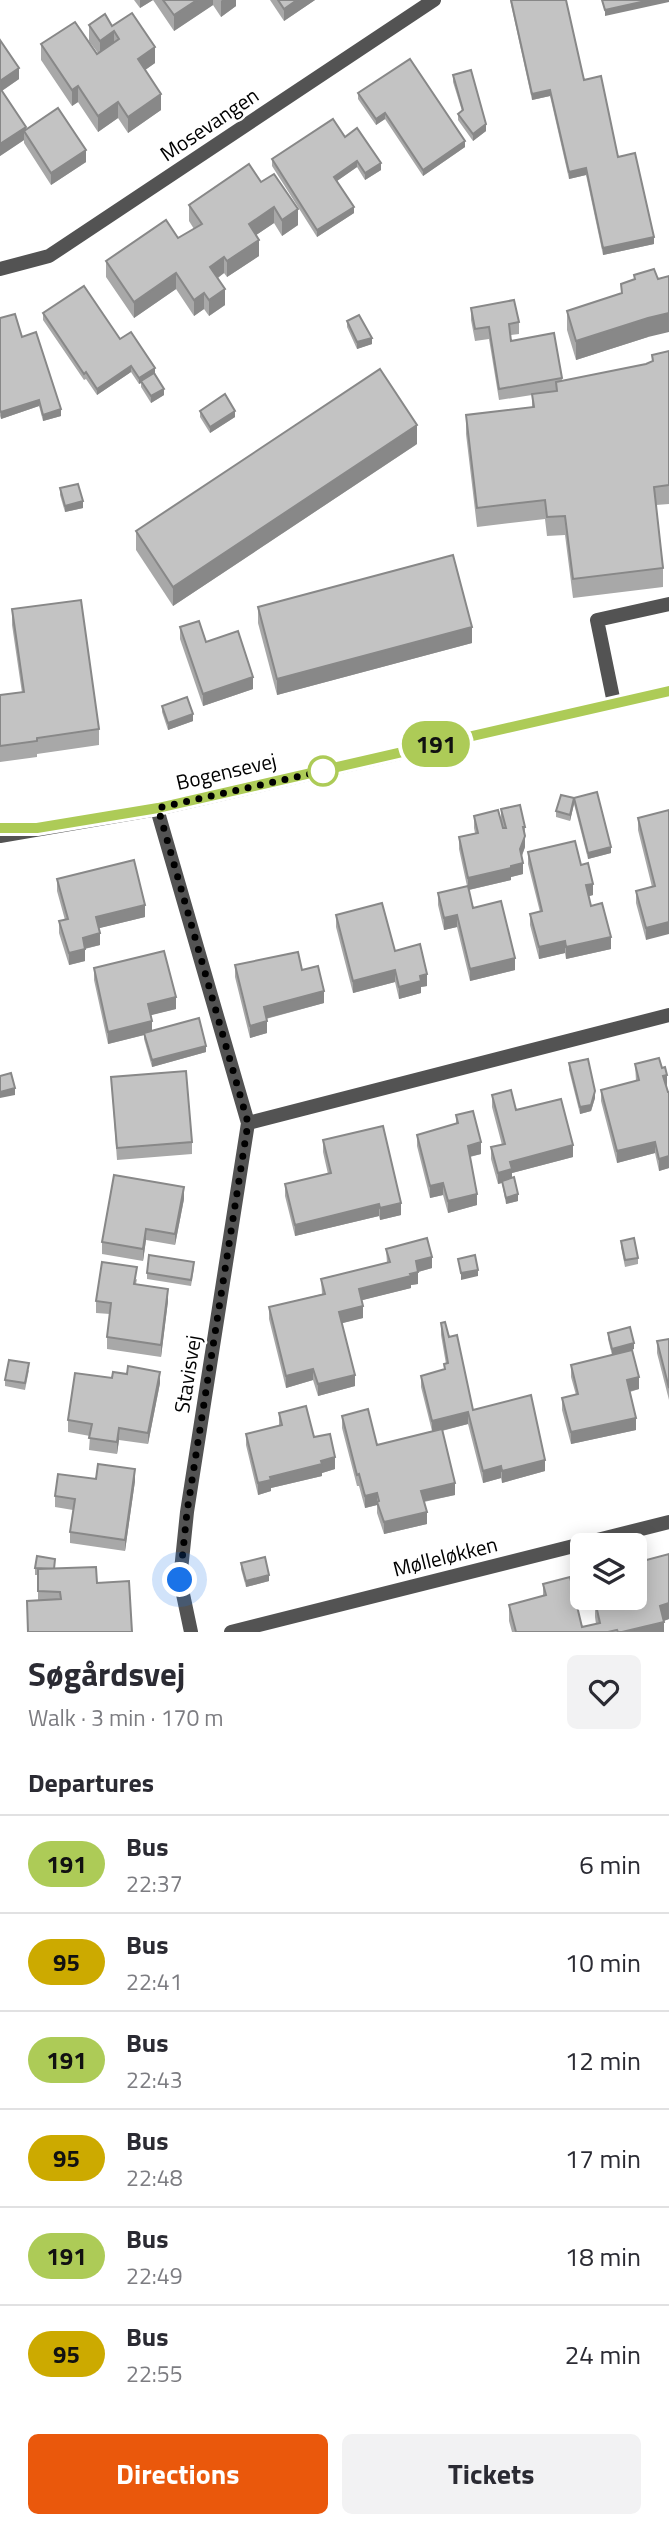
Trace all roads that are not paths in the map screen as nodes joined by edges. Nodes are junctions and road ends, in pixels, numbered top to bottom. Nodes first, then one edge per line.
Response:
1 (434, 0) edge
2 (0, 269) edge
3 (669, 604) edge
4 (669, 691) edge
5 (614, 703) junction
6 (158, 808) junction
7 (0, 828) edge
8 (37, 828) junction
9 (0, 836) edge
10 (669, 1015) edge
11 (248, 1123) junction
12 (669, 1522) edge
13 (191, 1632) edge
14 (231, 1632) edge

1 - 2 street, Mosevangen
3 - 5 street
4 - 5 street, Bogensevej
5 - 6 street, Bogensevej
6 - 8 street, Bogensevej
6 - 11 street, Stavisvej
7 - 8 street, Bogensevej
8 - 9 street, Bogensevej
10 - 11 street
11 - 13 street, Stavisvej
12 - 14 street, Mølleløkken

